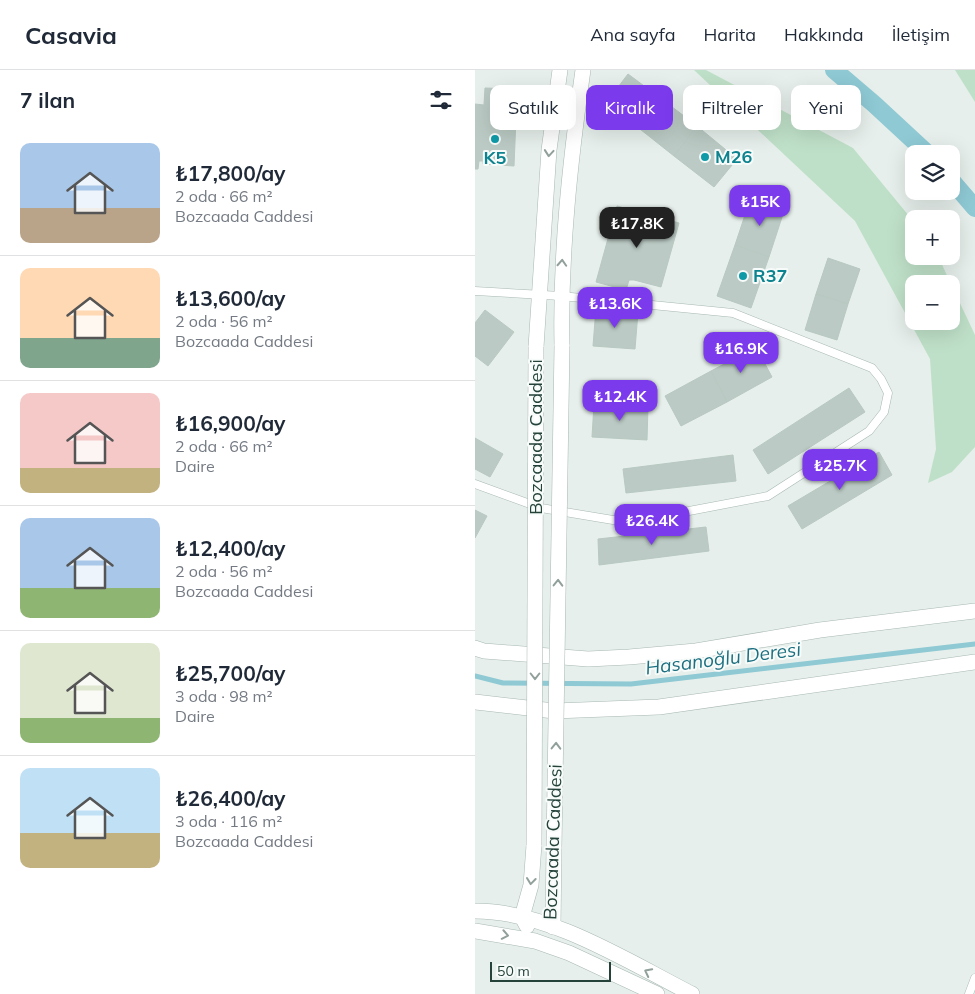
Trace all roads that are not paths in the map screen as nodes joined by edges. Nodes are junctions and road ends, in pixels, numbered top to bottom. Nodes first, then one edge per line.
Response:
1 (560, 70) edge
2 (583, 70) edge
3 (475, 291) edge
4 (539, 296) junction
5 (561, 296) junction
6 (475, 484) edge
7 (975, 611) edge
8 (475, 648) edge
9 (975, 662) edge
10 (475, 702) edge
11 (475, 911) edge
12 (523, 917) junction
13 (553, 927) junction
14 (475, 931) edge
15 (535, 941) junction
16 (975, 978) edge
17 (657, 994) edge
18 (692, 994) edge
19 (969, 994) edge

1 -> 4 street, Bozcaada Caddesi
5 -> 2 street, Bozcaada Caddesi
3 - 4 lane
4 - 5 lane
4 -> 12 street, Bozcaada Caddesi, bridge
5 - 6 lane
13 -> 5 street, Bozcaada Caddesi, bridge
7 - 8 street
9 - 10 street
11 - 12 street
12 - 13 street
12 - 15 street, Bozcaada Caddesi
13 - 15 street, Bozcaada Caddesi
18 -> 13 street
14 -> 15 street
15 - 17 street
16 - 19 lane

